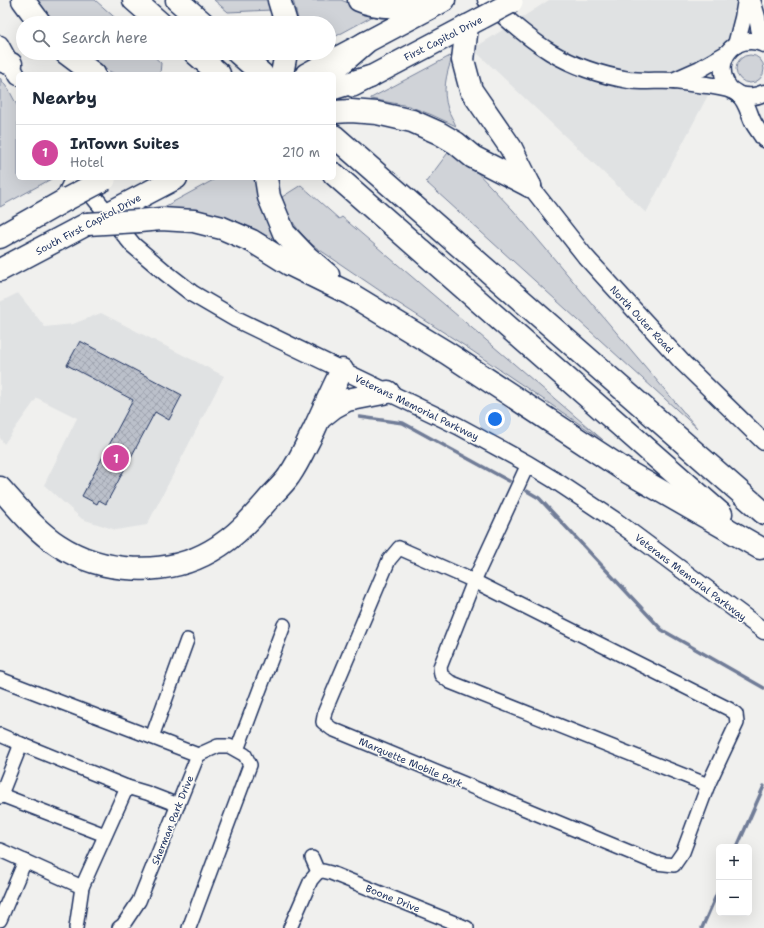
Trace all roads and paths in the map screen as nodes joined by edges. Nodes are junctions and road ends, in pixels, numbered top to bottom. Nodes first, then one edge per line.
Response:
1 (23, 0) edge
2 (134, 0) edge
3 (177, 0) edge
4 (279, 0) edge
5 (359, 0) edge
6 (445, 0) edge
7 (746, 0) edge
8 (752, 0) edge
9 (756, 0) edge
10 (514, 1) edge
11 (764, 9) edge
12 (478, 15) edge
13 (35, 16) edge
14 (152, 16) edge
15 (195, 16) edge
16 (284, 16) edge
17 (365, 42) junction
18 (763, 43) edge
19 (0, 44) edge
20 (731, 50) junction
21 (336, 58) edge
22 (63, 60) edge
23 (75, 60) edge
24 (203, 60) edge
25 (246, 60) edge
26 (332, 60) edge
27 (10, 67) edge
28 (69, 72) edge
29 (91, 72) edge
30 (217, 72) edge
31 (260, 72) edge
32 (310, 72) edge
33 (331, 72) edge
34 (370, 77) junction
35 (673, 81) junction
36 (336, 87) edge
37 (734, 92) junction
38 (764, 93) edge
39 (336, 95) edge
40 (342, 112) edge
41 (336, 138) edge
42 (764, 139) edge
43 (336, 176) edge
44 (77, 180) edge
45 (80, 180) edge
46 (102, 180) edge
47 (172, 180) edge
48 (266, 180) edge
49 (530, 186) junction
50 (67, 199) junction
51 (87, 224) junction
52 (0, 236) edge
53 (0, 270) edge
54 (350, 294) junction
55 (342, 370) junction
56 (388, 392) junction
57 (319, 419) junction
58 (764, 442) edge
59 (528, 464) junction
60 (0, 488) edge
61 (764, 513) edge
62 (762, 550) edge
63 (474, 581) junction
64 (284, 625) dead end
65 (764, 631) edge
66 (187, 640) dead end
67 (0, 679) edge
68 (0, 735) edge
69 (152, 737) junction
70 (22, 744) junction
71 (237, 750) junction
72 (198, 755) junction
73 (708, 785) junction
74 (127, 787) junction
75 (0, 796) edge
76 (178, 805) junction
77 (105, 835) junction
78 (0, 850) edge
79 (312, 858) dead end
80 (25, 861) junction
81 (318, 872) junction
82 (82, 887) junction
83 (0, 920) edge
84 (126, 926) edge
85 (76, 928) edge
86 (188, 928) edge
87 (290, 928) edge
88 (467, 928) edge

1 - 13 highway
2 - 14 highway
3 - 15 highway
4 - 16 highway
5 - 6 highway
6 - 17 main road
7 - 20 street
8 - 18 street
9 - 11 street
10 - 12 main road, First Capitol Drive, bridge
12 - 34 main road, First Capitol Drive
12 - 35 street
12 - 49 highway
17 - 21 main road
17 - 33 highway
18 - 20 street
19 - 27 street
20 - 35 street
20 - 37 street
22 - 28 highway
23 - 29 highway
24 - 30 highway
25 - 31 highway
26 - 32 main road
34 - 36 highway
34 - 39 main road
35 - 37 street
37 - 38 street
37 - 42 street
40 - 49 highway
41 - 61 highway
43 - 62 highway
44 - 50 highway
45 - 55 street, Veterans Memorial Parkway
46 - 50 highway, bridge
47 - 51 highway, South First Capitol Drive
48 - 54 highway
49 - 58 street, North Outer Road
50 - 52 highway
51 - 53 highway, South First Capitol Drive
51 - 54 highway, bridge
54 - 62 highway
55 - 56 street, Veterans Memorial Parkway
55 - 57 highway
56 - 57 highway
56 - 59 street, Veterans Memorial Parkway
57 - 60 highway
59 - 63 street
59 - 65 street, Veterans Memorial Parkway
63 - 73 street, Marquette Mobile Park
63 - 73 street
63 - 73 street, Marquette Mobile Park
64 - 71 street
66 - 69 street
67 - 69 street
68 - 70 street
69 - 72 street
70 - 74 street
70 - 75 street
71 - 72 street
71 - 86 street
72 - 76 street, Sherman Park Drive
74 - 76 street
74 - 77 street
75 - 77 street
76 - 84 street, Sherman Park Drive
77 - 82 street
78 - 80 street
79 - 81 street
80 - 82 street
80 - 83 street
81 - 87 street
81 - 88 street, Boone Drive
82 - 85 street

